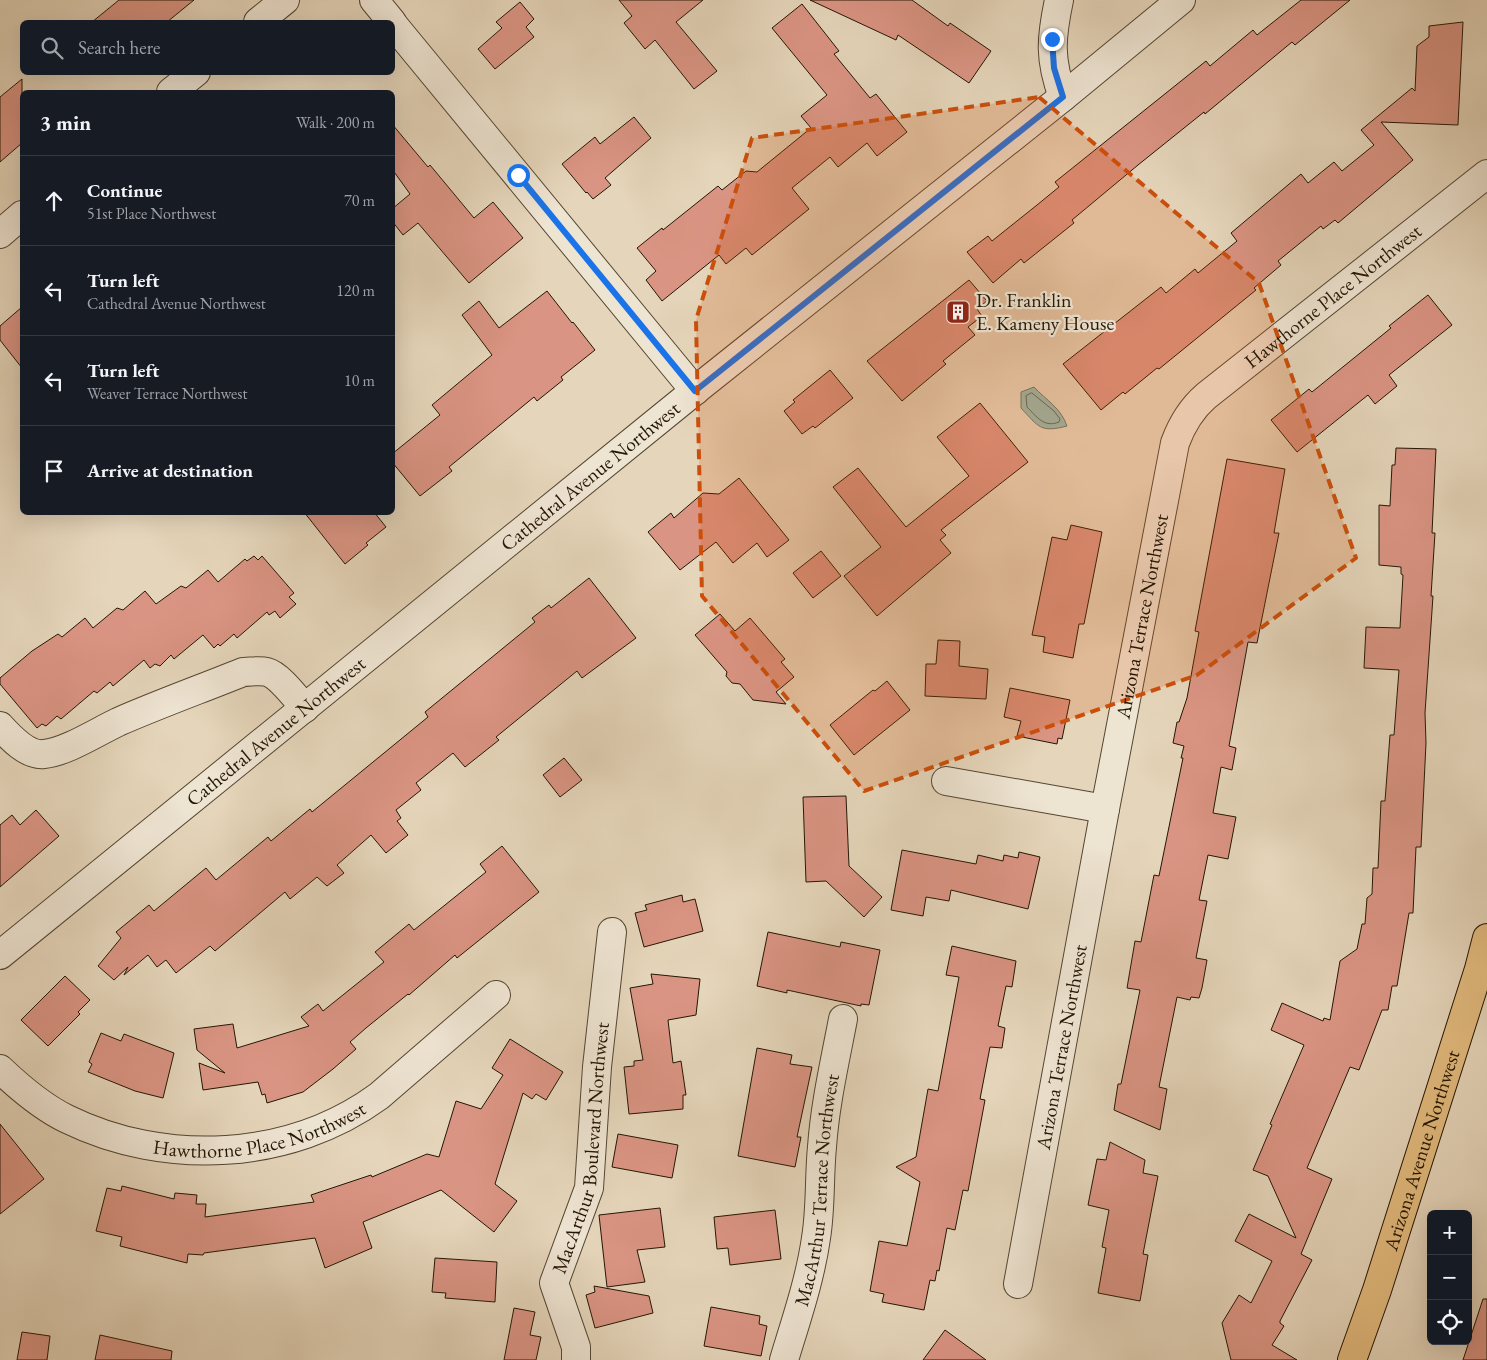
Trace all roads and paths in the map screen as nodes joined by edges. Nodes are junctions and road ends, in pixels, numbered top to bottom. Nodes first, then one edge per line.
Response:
1 (285, 0) edge
2 (374, 0) edge
3 (1060, 0) edge
4 (1181, 0) edge
5 (260, 20) edge
6 (390, 20) edge
7 (395, 27) edge
8 (192, 75) edge
9 (174, 90) edge
10 (1063, 97) junction
11 (1487, 174) edge
12 (20, 217) edge
13 (0, 234) edge
14 (695, 391) junction
15 (1182, 424) joint
16 (305, 708) junction
17 (0, 726) edge
18 (946, 781) dead end
19 (1105, 809) junction
20 (612, 932) dead end
21 (1487, 938) edge
22 (0, 955) edge
23 (496, 995) dead end
24 (843, 1019) dead end
25 (0, 1069) edge
26 (1018, 1284) dead end
27 (576, 1360) edge
28 (784, 1360) edge
29 (1352, 1360) edge

1 - 5 street
2 - 6 street
3 - 10 street
4 - 10 street, Cathedral Avenue Northwest
7 - 14 street
8 - 9 street
10 - 14 street, Cathedral Avenue Northwest
11 - 15 street, Hawthorne Place Northwest
12 - 13 street
14 - 16 street, Cathedral Avenue Northwest
15 - 19 street, Arizona Terrace Northwest
16 - 17 street
16 - 22 street, Cathedral Avenue Northwest
18 - 19 street
19 - 26 street, Arizona Terrace Northwest
20 - 27 street, MacArthur Boulevard Northwest
21 - 29 main road, Arizona Avenue Northwest
23 - 25 street, Hawthorne Place Northwest
24 - 28 street, MacArthur Terrace Northwest

